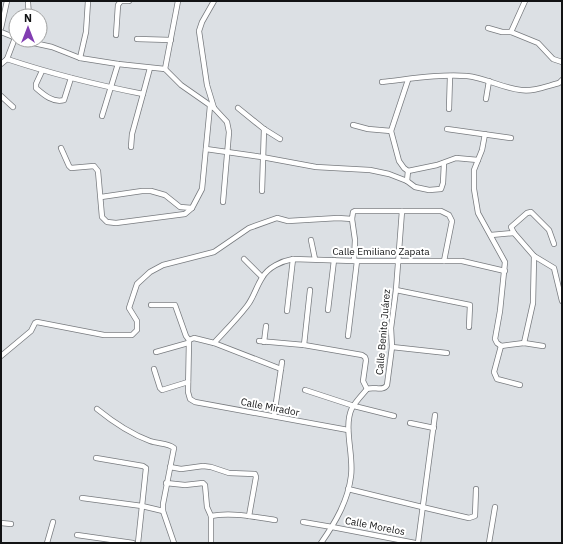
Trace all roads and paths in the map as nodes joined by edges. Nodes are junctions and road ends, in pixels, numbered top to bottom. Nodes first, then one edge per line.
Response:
1 (7, 1) edge
2 (88, 1) edge
3 (128, 1) edge
4 (178, 1) edge
5 (214, 1) edge
6 (525, 1) edge
7 (28, 3) dead end
8 (28, 8) edge
9 (1, 28) edge
10 (488, 28) dead end
11 (512, 32) junction
12 (116, 35) dead end
13 (137, 39) dead end
14 (171, 40) junction
15 (48, 46) edge
16 (13, 48) edge
17 (80, 58) junction
18 (7, 60) junction
19 (562, 62) edge
20 (1, 64) edge
21 (118, 64) junction
22 (150, 68) junction
23 (165, 69) junction
24 (42, 71) junction
25 (450, 76) junction
26 (71, 78) junction
27 (408, 80) junction
28 (489, 80) junction
29 (562, 80) edge
30 (382, 82) dead end
31 (111, 88) junction
32 (143, 94) junction
33 (1, 96) edge
34 (486, 99) dead end
35 (13, 107) dead end
36 (212, 107) junction
37 (238, 108) dead end
38 (449, 109) dead end
39 (102, 116) dead end
40 (352, 125) dead end
41 (264, 129) junction
42 (447, 129) dead end
43 (390, 131) junction
44 (485, 134) junction
45 (511, 138) dead end
46 (280, 139) dead end
47 (131, 146) dead end
48 (61, 148) dead end
49 (206, 149) junction
50 (227, 152) junction
51 (262, 157) junction
52 (478, 160) junction
53 (444, 163) junction
54 (408, 171) junction
55 (407, 181) junction
56 (262, 191) dead end
57 (100, 197) junction
58 (223, 202) dead end
59 (192, 208) junction
60 (402, 212) junction
61 (352, 220) junction
62 (514, 234) junction
63 (491, 235) junction
64 (311, 240) dead end
65 (554, 244) dead end
66 (534, 256) junction
67 (244, 259) dead end
68 (294, 259) junction
69 (316, 259) junction
70 (334, 260) junction
71 (398, 261) junction
72 (444, 261) junction
73 (356, 262) junction
74 (505, 271) junction
75 (262, 277) junction
76 (310, 290) dead end
77 (396, 290) junction
78 (562, 301) edge
79 (151, 305) dead end
80 (328, 310) dead end
81 (287, 311) dead end
82 (266, 326) dead end
83 (469, 327) dead end
84 (348, 336) dead end
85 (259, 341) dead end
86 (189, 342) junction
87 (264, 342) junction
88 (214, 343) junction
89 (524, 343) junction
90 (304, 345) junction
91 (501, 346) junction
92 (543, 346) dead end
93 (392, 347) junction
94 (156, 352) dead end
95 (447, 353) dead end
96 (1, 356) edge
97 (282, 362) dead end
98 (154, 369) dead end
99 (281, 369) junction
100 (188, 382) junction
101 (520, 385) dead end
102 (367, 389) junction
103 (305, 390) dead end
104 (354, 406) junction
105 (97, 409) dead end
106 (435, 415) dead end
107 (274, 416) junction
108 (394, 416) dead end
109 (410, 423) dead end
110 (434, 428) junction
111 (348, 430) junction
112 (96, 458) dead end
113 (170, 467) junction
114 (166, 483) junction
115 (348, 489) junction
116 (476, 489) dead end
117 (82, 498) dead end
118 (142, 506) junction
119 (495, 507) dead end
120 (422, 508) junction
121 (163, 511) junction
122 (211, 516) junction
123 (249, 516) junction
124 (275, 520) dead end
125 (53, 522) dead end
126 (303, 522) dead end
127 (1, 523) edge
128 (11, 524) dead end
129 (332, 527) junction
130 (77, 535) dead end
131 (46, 543) edge
132 (133, 543) edge
133 (138, 543) edge
134 (174, 543) edge
135 (211, 543) edge
136 (321, 543) edge
137 (416, 543) edge
138 (489, 543) edge

1 - 9 street
2 - 17 street
3 - 12 street
4 - 14 street
5 - 36 street
6 - 11 street
7 - 8 street
10 - 11 street
11 - 19 street
13 - 14 street
14 - 23 street
15 - 17 street
16 - 18 street
17 - 21 street
18 - 20 street
18 - 24 street
21 - 22 street
21 - 31 street
22 - 23 street
22 - 32 street
23 - 36 street
24 - 26 street
24 - 26 street
25 - 27 street
25 - 28 street
25 - 38 street
26 - 31 street
27 - 30 street
27 - 43 street
28 - 29 street
28 - 34 street
31 - 32 street
31 - 39 street
32 - 47 street
33 - 35 street
36 - 49 street
36 - 50 street
37 - 41 street
40 - 43 street
41 - 46 street
41 - 51 street
42 - 44 street
43 - 54 street
44 - 45 street
44 - 52 street
48 - 57 street
49 - 50 street
49 - 59 street
50 - 51 street
50 - 58 street
51 - 55 street
51 - 56 street
52 - 53 street
52 - 63 street
53 - 54 street
53 - 55 street
54 - 55 street
57 - 59 street
57 - 59 street
60 - 61 street
60 - 71 street, Calle Benito Juárez
60 - 72 street
61 - 73 street
61 - 96 street
62 - 63 street
62 - 65 street
62 - 66 street
63 - 74 street
64 - 69 street
66 - 78 street
66 - 89 street
67 - 75 street
68 - 69 street, Calle Emiliano Zapata
68 - 75 street, Calle Emiliano Zapata
68 - 81 street
69 - 70 street, Calle Emiliano Zapata
70 - 73 street, Calle Emiliano Zapata
70 - 80 street
71 - 72 street, Calle Emiliano Zapata
71 - 73 street, Calle Emiliano Zapata
71 - 77 street, Calle Benito Juárez
72 - 74 street, Calle Emiliano Zapata
73 - 84 street
74 - 91 street
75 - 88 street
76 - 90 street
77 - 83 street
77 - 93 street, Calle Benito Juárez
79 - 86 street
82 - 87 street
85 - 87 street
86 - 88 street
86 - 94 street
86 - 100 street
87 - 90 street
88 - 99 street
89 - 91 street
89 - 92 street
90 - 102 street
91 - 101 street
93 - 95 street
93 - 102 street, Calle Benito Juárez
97 - 99 street
98 - 100 street
99 - 107 street
100 - 107 street, Calle Mirador
102 - 104 street
103 - 104 street
104 - 108 street
104 - 111 street
105 - 113 street
106 - 110 street
107 - 111 street, Calle Mirador
109 - 110 street
110 - 120 street
111 - 115 street
112 - 118 street
113 - 114 street
113 - 123 street
114 - 121 street
114 - 122 street
115 - 120 street
115 - 129 street
116 - 120 street
117 - 118 street
118 - 121 street
118 - 133 street
119 - 138 street
120 - 137 street
121 - 134 street
122 - 123 street
122 - 135 street
123 - 124 street
125 - 131 street
126 - 129 street, Calle Morelos
127 - 128 street
129 - 136 street
129 - 137 street, Calle Morelos
130 - 132 street

